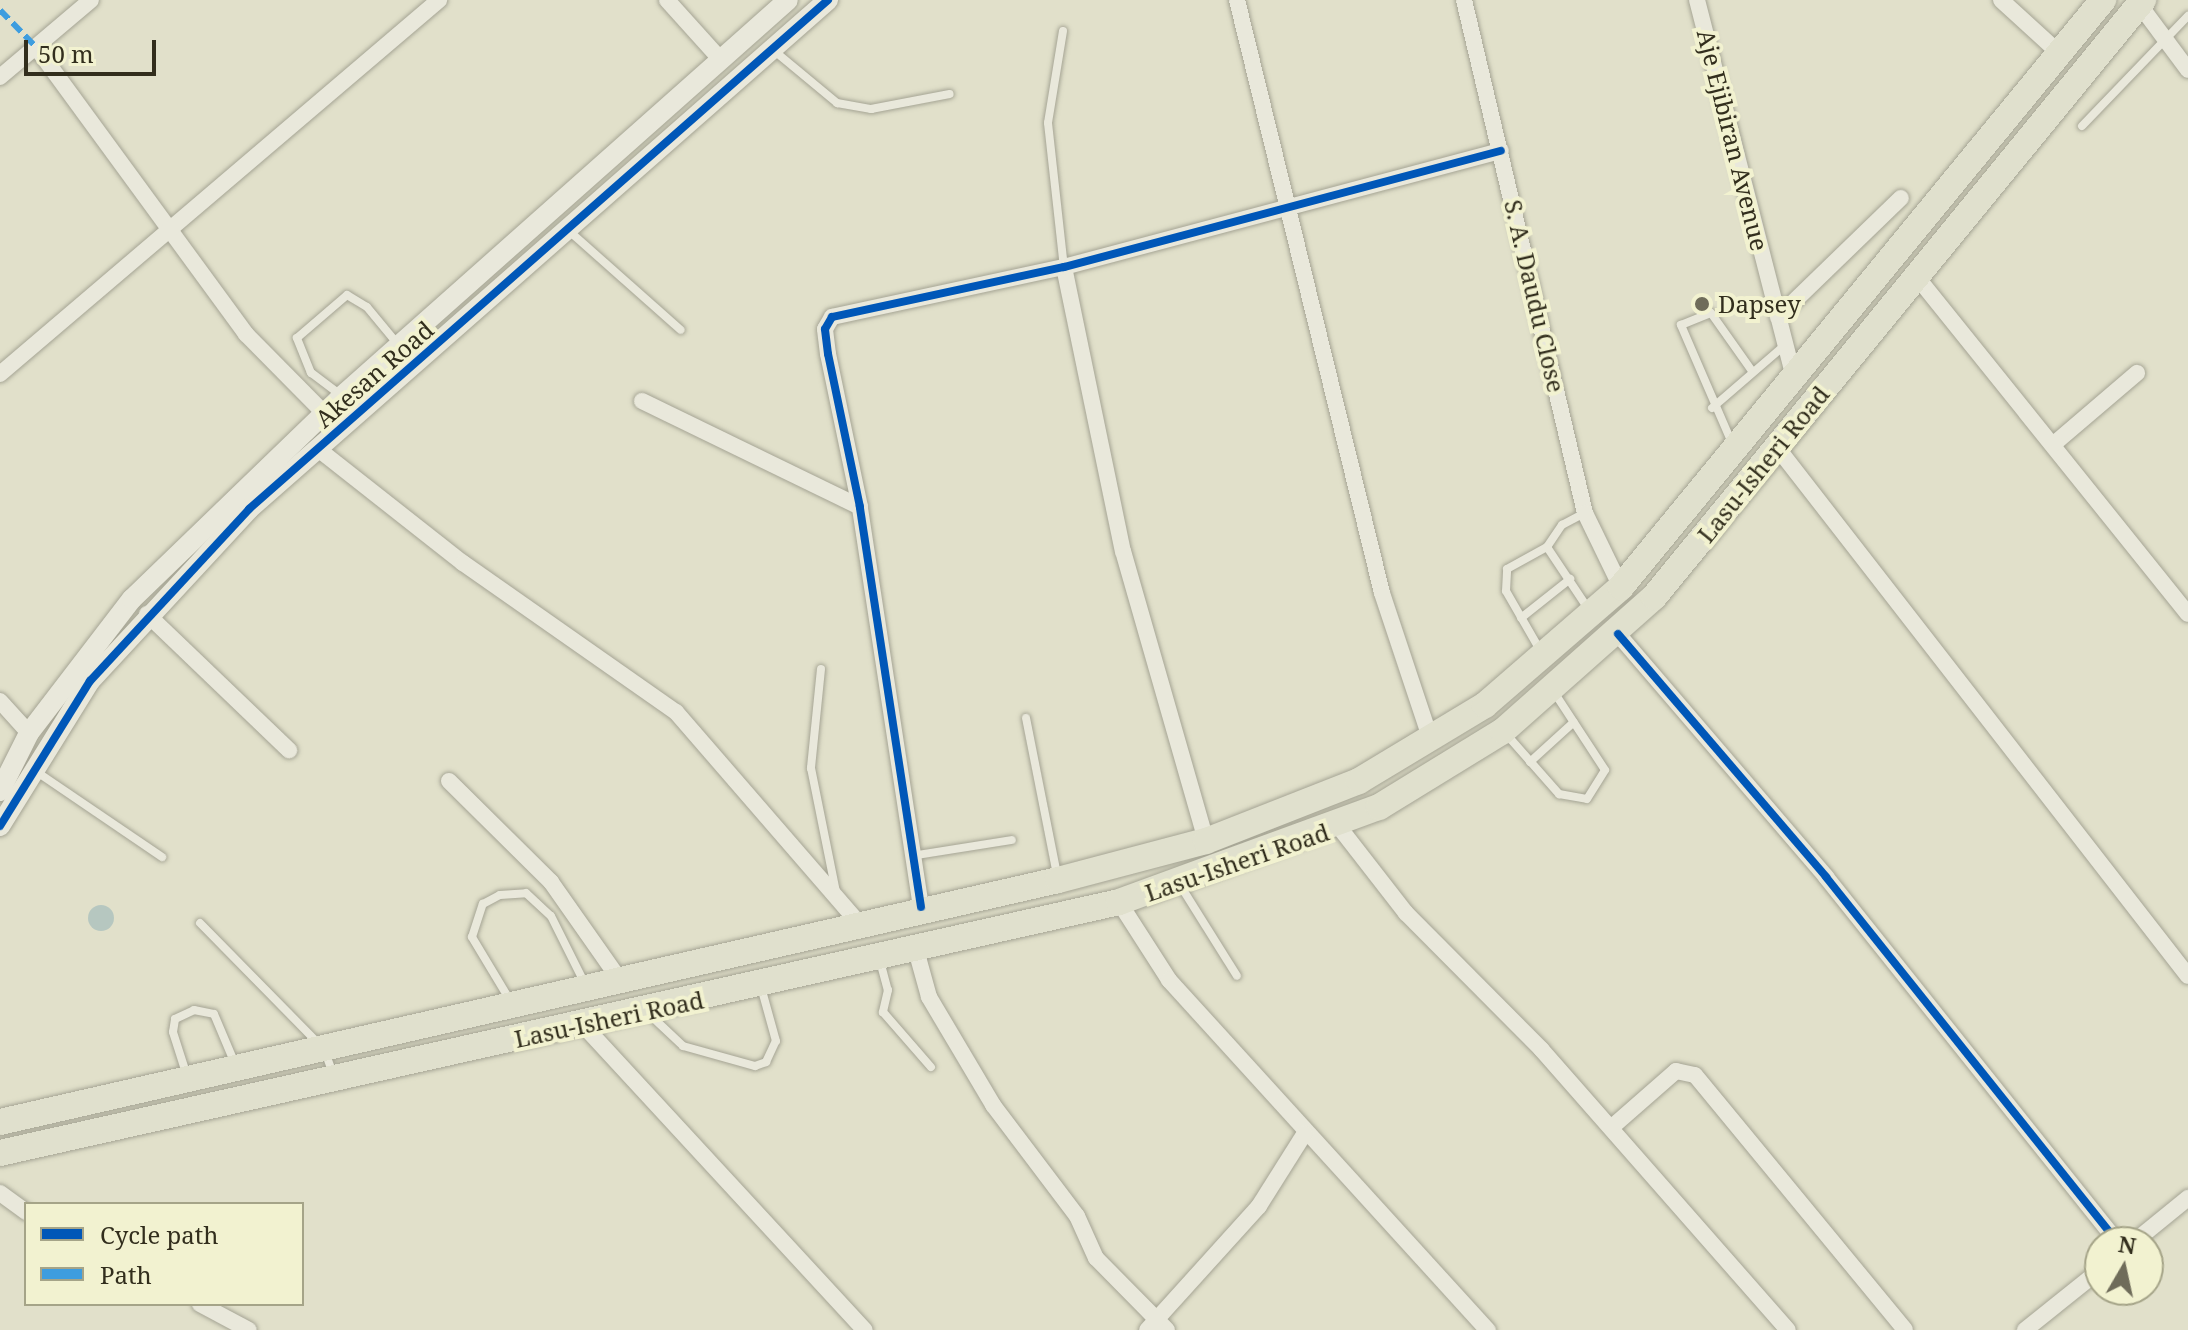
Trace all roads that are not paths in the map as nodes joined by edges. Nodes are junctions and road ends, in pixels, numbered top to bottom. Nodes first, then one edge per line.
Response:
1 (91, 0) edge
2 (439, 0) edge
3 (667, 0) edge
4 (788, 0) edge
5 (828, 0) edge
6 (1237, 0) edge
7 (1464, 0) edge
8 (1697, 0) edge
9 (2001, 0) edge
10 (2103, 0) edge
11 (2141, 2) edge
12 (2188, 16) edge
13 (1063, 31) dead end
14 (2165, 38) junction
15 (36, 47) junction
16 (771, 49) junction
17 (2059, 53) junction
18 (721, 60) junction
19 (2188, 70) edge
20 (0, 77) edge
21 (950, 94) dead end
22 (2082, 126) dead end
23 (1501, 151) junction
24 (1901, 198) dead end
25 (1289, 206) junction
26 (565, 228) junction
27 (168, 234) junction
28 (1064, 267) junction
29 (1917, 277) junction
30 (1778, 317) junction
31 (681, 330) dead end
32 (1785, 345) junction
33 (399, 346) junction
34 (415, 365) junction
35 (1752, 371) junction
36 (2137, 373) dead end
37 (0, 374) edge
38 (1793, 374) junction
39 (342, 396) junction
40 (642, 401) dead end
41 (1712, 408) junction
42 (325, 414) junction
43 (2055, 443) junction
44 (1776, 446) junction
45 (1734, 447) junction
46 (318, 449) junction
47 (860, 507) junction
48 (1585, 513) junction
49 (1547, 547) junction
50 (1570, 579) junction
51 (1621, 587) junction
52 (147, 614) junction
53 (1592, 614) junction
54 (2188, 614) edge
55 (1521, 618) junction
56 (1618, 634) junction
57 (1544, 658) junction
58 (821, 669) dead end
59 (1553, 691) junction
60 (0, 701) edge
61 (1026, 718) dead end
62 (1574, 722) junction
63 (1503, 731) junction
64 (29, 733) junction
65 (1431, 740) junction
66 (289, 750) dead end
67 (1530, 762) junction
68 (30, 768) junction
69 (449, 781) dead end
70 (0, 791) edge
71 (0, 826) edge
72 (1339, 827) junction
73 (1012, 840) dead end
74 (1206, 841) junction
75 (910, 856) junction
76 (162, 857) dead end
77 (1058, 880) junction
78 (1177, 881) junction
79 (836, 892) junction
80 (1119, 902) junction
81 (921, 907) junction
82 (858, 922) junction
83 (200, 923) dead end
84 (916, 950) junction
85 (880, 959) junction
86 (617, 976) junction
87 (1237, 976) dead end
88 (2188, 976) edge
89 (586, 985) junction
90 (760, 985) junction
91 (511, 1002) junction
92 (647, 1012) junction
93 (584, 1026) junction
94 (324, 1049) junction
95 (931, 1067) dead end
96 (237, 1070) junction
97 (334, 1076) junction
98 (189, 1081) junction
99 (0, 1122) edge
100 (1612, 1127) junction
101 (1305, 1133) junction
102 (0, 1153) edge
103 (0, 1193) edge
104 (2188, 1198) edge
105 (24, 1211) edge
106 (2104, 1226) edge
107 (2154, 1226) edge
108 (2084, 1283) edge
109 (204, 1306) edge
110 (1156, 1326) edge
111 (249, 1330) edge
112 (865, 1330) edge
113 (1488, 1330) edge
114 (1788, 1330) edge
115 (1905, 1330) edge
116 (2025, 1330) edge

1 - 15 street
2 - 27 street
3 - 18 street
4 - 18 street, Akesan Road
5 - 16 street, Akesan Road
6 - 25 street
7 - 23 street, S. A. Daudu Close
8 - 30 street, Aje Ejibiran Avenue
9 - 17 street
10 - 17 main road, Lasu-Isheri Road
11 - 14 street
11 - 29 main road, Lasu-Isheri Road
12 - 14 lane
13 - 28 lane
14 - 19 street
14 - 22 lane
15 - 20 street
15 - 27 street
16 - 21 lane
16 - 26 street, Akesan Road
17 - 38 main road, Lasu-Isheri Road
18 - 33 street, Akesan Road
23 - 25 street
23 - 48 street, S. A. Daudu Close
24 - 30 street
25 - 28 street
25 - 65 street
26 - 31 lane
26 - 34 street, Akesan Road
27 - 37 street
27 - 42 street
28 - 47 street
28 - 74 street
29 - 43 street
29 - 44 main road, Lasu-Isheri Road
30 - 32 street, Aje Ejibiran Avenue
32 - 35 lane
32 - 38 street, Aje Ejibiran Avenue
33 - 34 lane
33 - 39 street, Akesan Road
33 - 39 lane
34 - 46 street, Akesan Road
35 - 41 lane
35 - 41 lane
36 - 43 street
38 - 45 main road, Lasu-Isheri Road
39 - 42 street, Akesan Road
40 - 47 street
41 - 45 lane
42 - 64 street, Akesan Road
43 - 54 street
44 - 56 main road, Lasu-Isheri Road
44 - 88 street
45 - 51 main road, Lasu-Isheri Road
46 - 52 street, Akesan Road
46 - 79 street
47 - 75 street
48 - 49 lane
48 - 51 street, S. A. Daudu Close
49 - 50 lane
49 - 55 lane
50 - 53 lane
50 - 55 lane
51 - 53 main road, Lasu-Isheri Road
52 - 66 street
52 - 68 street, Akesan Road
53 - 57 main road, Lasu-Isheri Road
55 - 57 lane
56 - 59 main road, Lasu-Isheri Road
56 - 106 street
57 - 65 main road, Lasu-Isheri Road
58 - 79 lane
59 - 62 lane
59 - 63 main road, Lasu-Isheri Road
60 - 64 street
61 - 77 lane
62 - 67 lane
62 - 67 lane
63 - 67 lane
63 - 72 main road, Lasu-Isheri Road
64 - 70 street, Akesan Road
65 - 74 main road, Lasu-Isheri Road
68 - 71 street, Akesan Road
68 - 76 lane
69 - 86 street
72 - 78 main road, Lasu-Isheri Road
72 - 100 street
73 - 75 lane
74 - 77 main road, Lasu-Isheri Road
75 - 81 street
77 - 81 main road, Lasu-Isheri Road
78 - 80 main road, Lasu-Isheri Road
78 - 87 lane
79 - 82 street
80 - 84 main road, Lasu-Isheri Road
80 - 101 street
81 - 82 main road, Lasu-Isheri Road
82 - 86 main road, Lasu-Isheri Road
83 - 94 lane
84 - 85 main road, Lasu-Isheri Road
84 - 110 street
85 - 90 main road, Lasu-Isheri Road
85 - 95 lane
86 - 89 main road, Lasu-Isheri Road
89 - 91 main road, Lasu-Isheri Road
89 - 91 lane
90 - 92 main road, Lasu-Isheri Road
90 - 92 lane
91 - 94 main road, Lasu-Isheri Road
92 - 93 main road, Lasu-Isheri Road
93 - 97 main road, Lasu-Isheri Road
93 - 112 street
94 - 96 main road, Lasu-Isheri Road
94 - 97 lane
96 - 98 main road, Lasu-Isheri Road
96 - 98 lane
97 - 102 main road, Lasu-Isheri Road
98 - 99 main road, Lasu-Isheri Road
100 - 114 street
100 - 115 street
101 - 110 street
101 - 113 street
103 - 105 street
104 - 107 street
108 - 116 street
109 - 111 street

